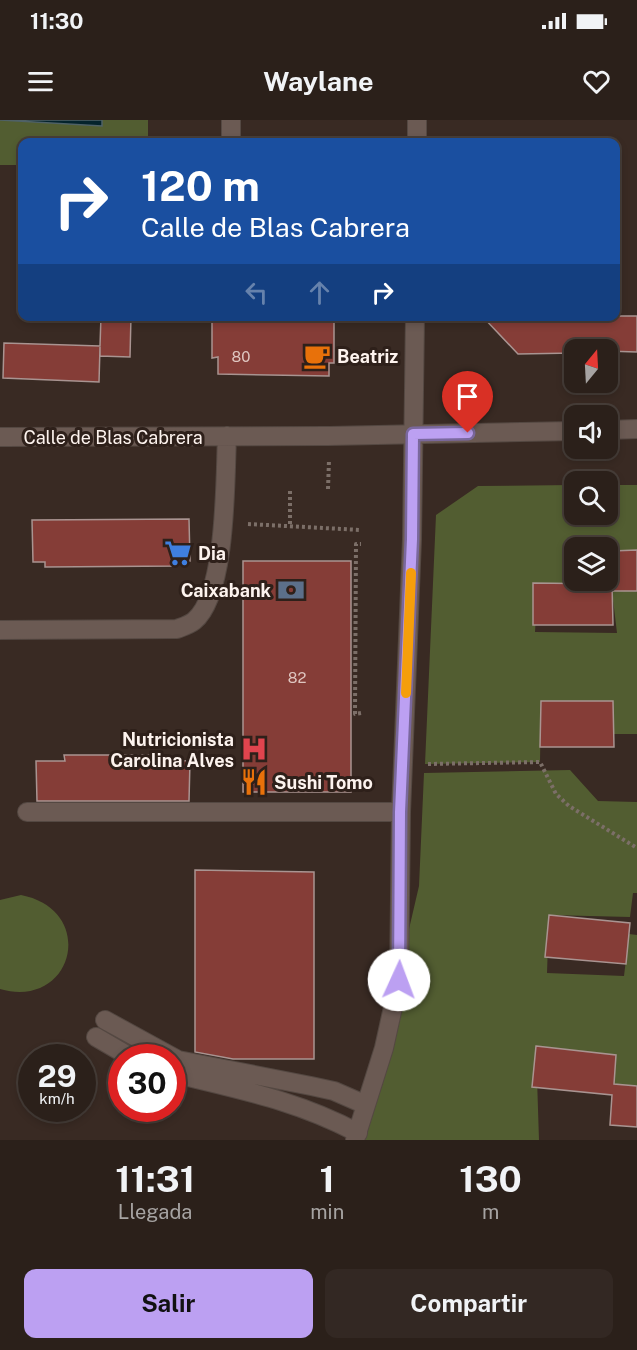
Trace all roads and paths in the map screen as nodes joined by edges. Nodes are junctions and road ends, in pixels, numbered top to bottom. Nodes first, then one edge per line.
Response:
1 (231, 120) edge
2 (417, 120) edge
3 (231, 138) edge
4 (417, 138) edge
5 (415, 321) edge
6 (637, 429) edge
7 (564, 430) edge
8 (618, 430) edge
9 (413, 434) junction
10 (227, 436) junction
11 (0, 438) edge
12 (329, 459) dead end
13 (328, 489) dead end
14 (290, 491) dead end
15 (255, 525) dead end
16 (290, 527) junction
17 (361, 530) dead end
18 (361, 544) dead end
19 (0, 630) edge
20 (361, 714) dead end
21 (403, 763) junction
22 (27, 812) dead end
23 (400, 812) junction
24 (637, 848) edge
25 (105, 1020) dead end
26 (96, 1037) dead end
27 (108, 1044) edge
28 (186, 1076) edge
29 (366, 1105) junction
30 (357, 1137) edge

1 - 3 street
2 - 4 street
5 - 9 street
6 - 8 street
7 - 9 street, Calle de Blas Cabrera
9 - 10 street, Calle de Blas Cabrera
9 - 21 street
10 - 11 street, Calle de Blas Cabrera
10 - 19 street, Calle de Blas Cabrera
12 - 13 path
14 - 16 path
15 - 16 path
16 - 17 path
18 - 20 path
21 - 23 street
21 - 24 path
22 - 23 street
23 - 29 street
25 - 29 street
26 - 27 street
28 - 30 street
29 - 30 street

